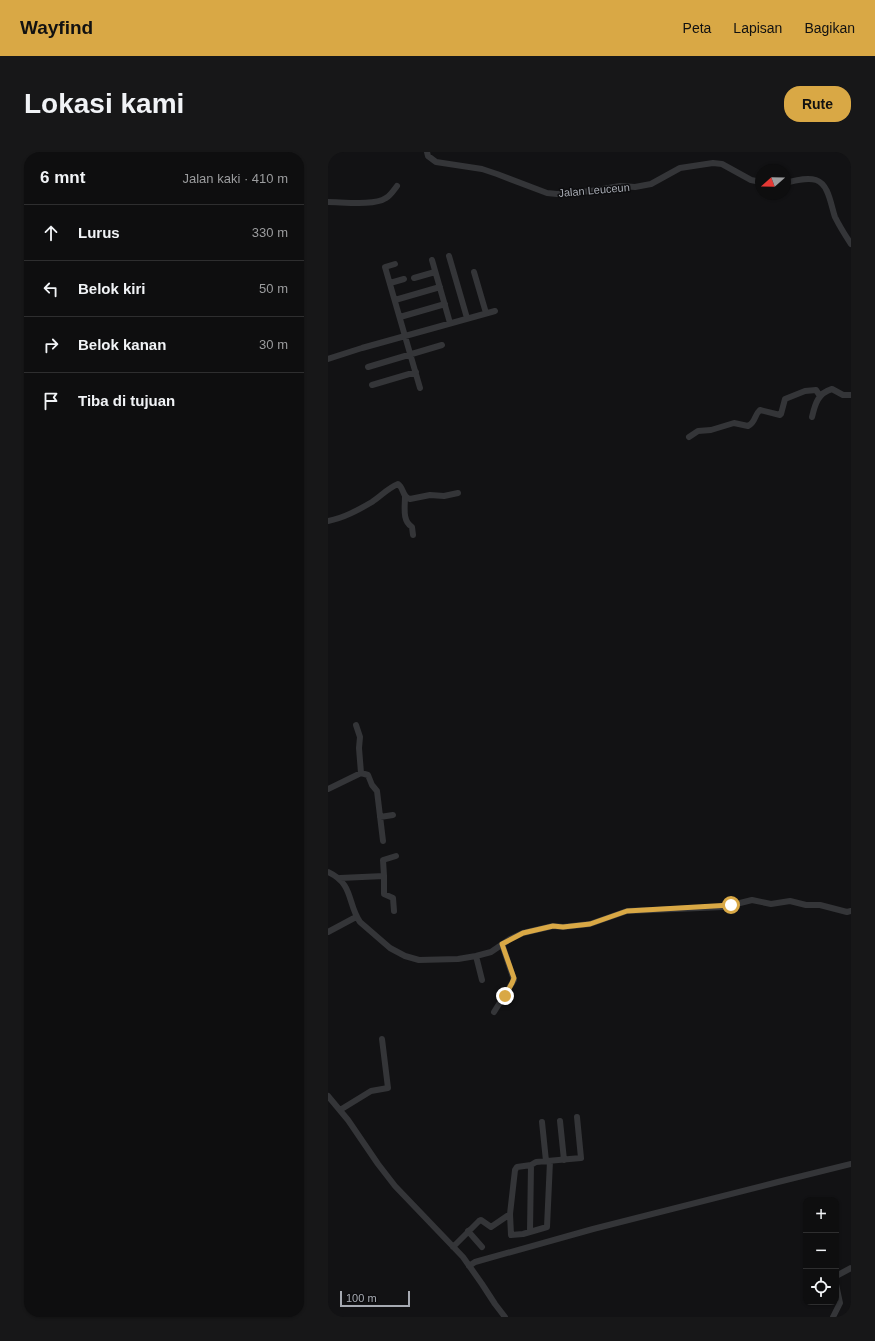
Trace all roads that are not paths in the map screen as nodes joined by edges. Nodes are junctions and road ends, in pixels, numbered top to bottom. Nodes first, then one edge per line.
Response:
1 (427, 152) edge
2 (755, 181) edge
3 (791, 182) edge
4 (397, 186) dead end
5 (328, 202) edge
6 (851, 244) edge
7 (449, 256) dead end
8 (432, 260) dead end
9 (395, 264) dead end
10 (435, 272) junction
11 (474, 272) dead end
12 (414, 278) dead end
13 (404, 279) dead end
14 (390, 283) junction
15 (440, 287) junction
16 (395, 300) junction
17 (445, 304) junction
18 (495, 311) dead end
19 (486, 313) junction
20 (400, 317) junction
21 (467, 318) junction
22 (450, 323) junction
23 (405, 336) junction
24 (442, 345) dead end
25 (410, 354) junction
26 (328, 359) edge
27 (368, 367) dead end
28 (416, 372) junction
29 (372, 384) dead end
30 (420, 388) dead end
31 (851, 395) edge
32 (820, 396) junction
33 (812, 417) dead end
34 (689, 437) dead end
35 (458, 493) dead end
36 (405, 496) junction
37 (328, 521) edge
38 (413, 536) dead end
39 (356, 725) dead end
40 (361, 773) junction
41 (328, 789) edge
42 (393, 815) dead end
43 (380, 817) junction
44 (383, 840) dead end
45 (396, 856) dead end
46 (328, 872) edge
47 (384, 876) junction
48 (340, 878) junction
49 (394, 911) dead end
50 (851, 911) edge
51 (356, 917) junction
52 (328, 932) edge
53 (502, 944) junction
54 (476, 956) junction
55 (482, 980) dead end
56 (494, 1012) dead end
57 (382, 1039) dead end
58 (329, 1099) edge
59 (340, 1110) junction
60 (577, 1117) dead end
61 (560, 1121) dead end
62 (542, 1122) dead end
63 (564, 1160) junction
64 (548, 1161) junction
65 (851, 1164) edge
66 (531, 1165) junction
67 (510, 1214) junction
68 (468, 1231) junction
69 (530, 1231) junction
70 (453, 1247) junction
71 (482, 1247) dead end
72 (469, 1266) junction
73 (851, 1268) edge
74 (839, 1274) edge
75 (839, 1305) edge
76 (505, 1317) edge
77 (833, 1317) edge

1 - 2 street, Jalan Leuceun
3 - 6 street
4 - 5 street
7 - 21 street
8 - 10 street
9 - 14 street
10 - 12 street
10 - 15 street
11 - 19 street
13 - 14 street
14 - 16 street
15 - 16 street
15 - 17 street
16 - 20 street
17 - 20 street
17 - 22 street
18 - 19 street
19 - 21 street
20 - 23 street
21 - 22 street
22 - 23 street
23 - 25 street
23 - 26 street
24 - 25 street
25 - 27 street
25 - 28 street
28 - 29 street
28 - 30 street
31 - 32 street
32 - 33 street
32 - 34 street
35 - 36 street
36 - 37 street
36 - 38 street
39 - 40 street
40 - 41 street
40 - 43 street
42 - 43 street
43 - 44 street
45 - 47 street
46 - 48 street
47 - 48 street
47 - 49 street
48 - 51 street
50 - 53 street
51 - 52 street
51 - 54 street
53 - 54 street
53 - 56 street
54 - 55 street
57 - 59 street
58 - 59 street
59 - 70 street
60 - 63 street
61 - 63 street
62 - 64 street
63 - 64 street
64 - 66 street
64 - 69 street
65 - 72 street
66 - 67 street
66 - 69 street
67 - 68 street
67 - 69 street
68 - 70 street
68 - 71 street
70 - 72 street
72 - 76 street
73 - 74 street
75 - 77 street

